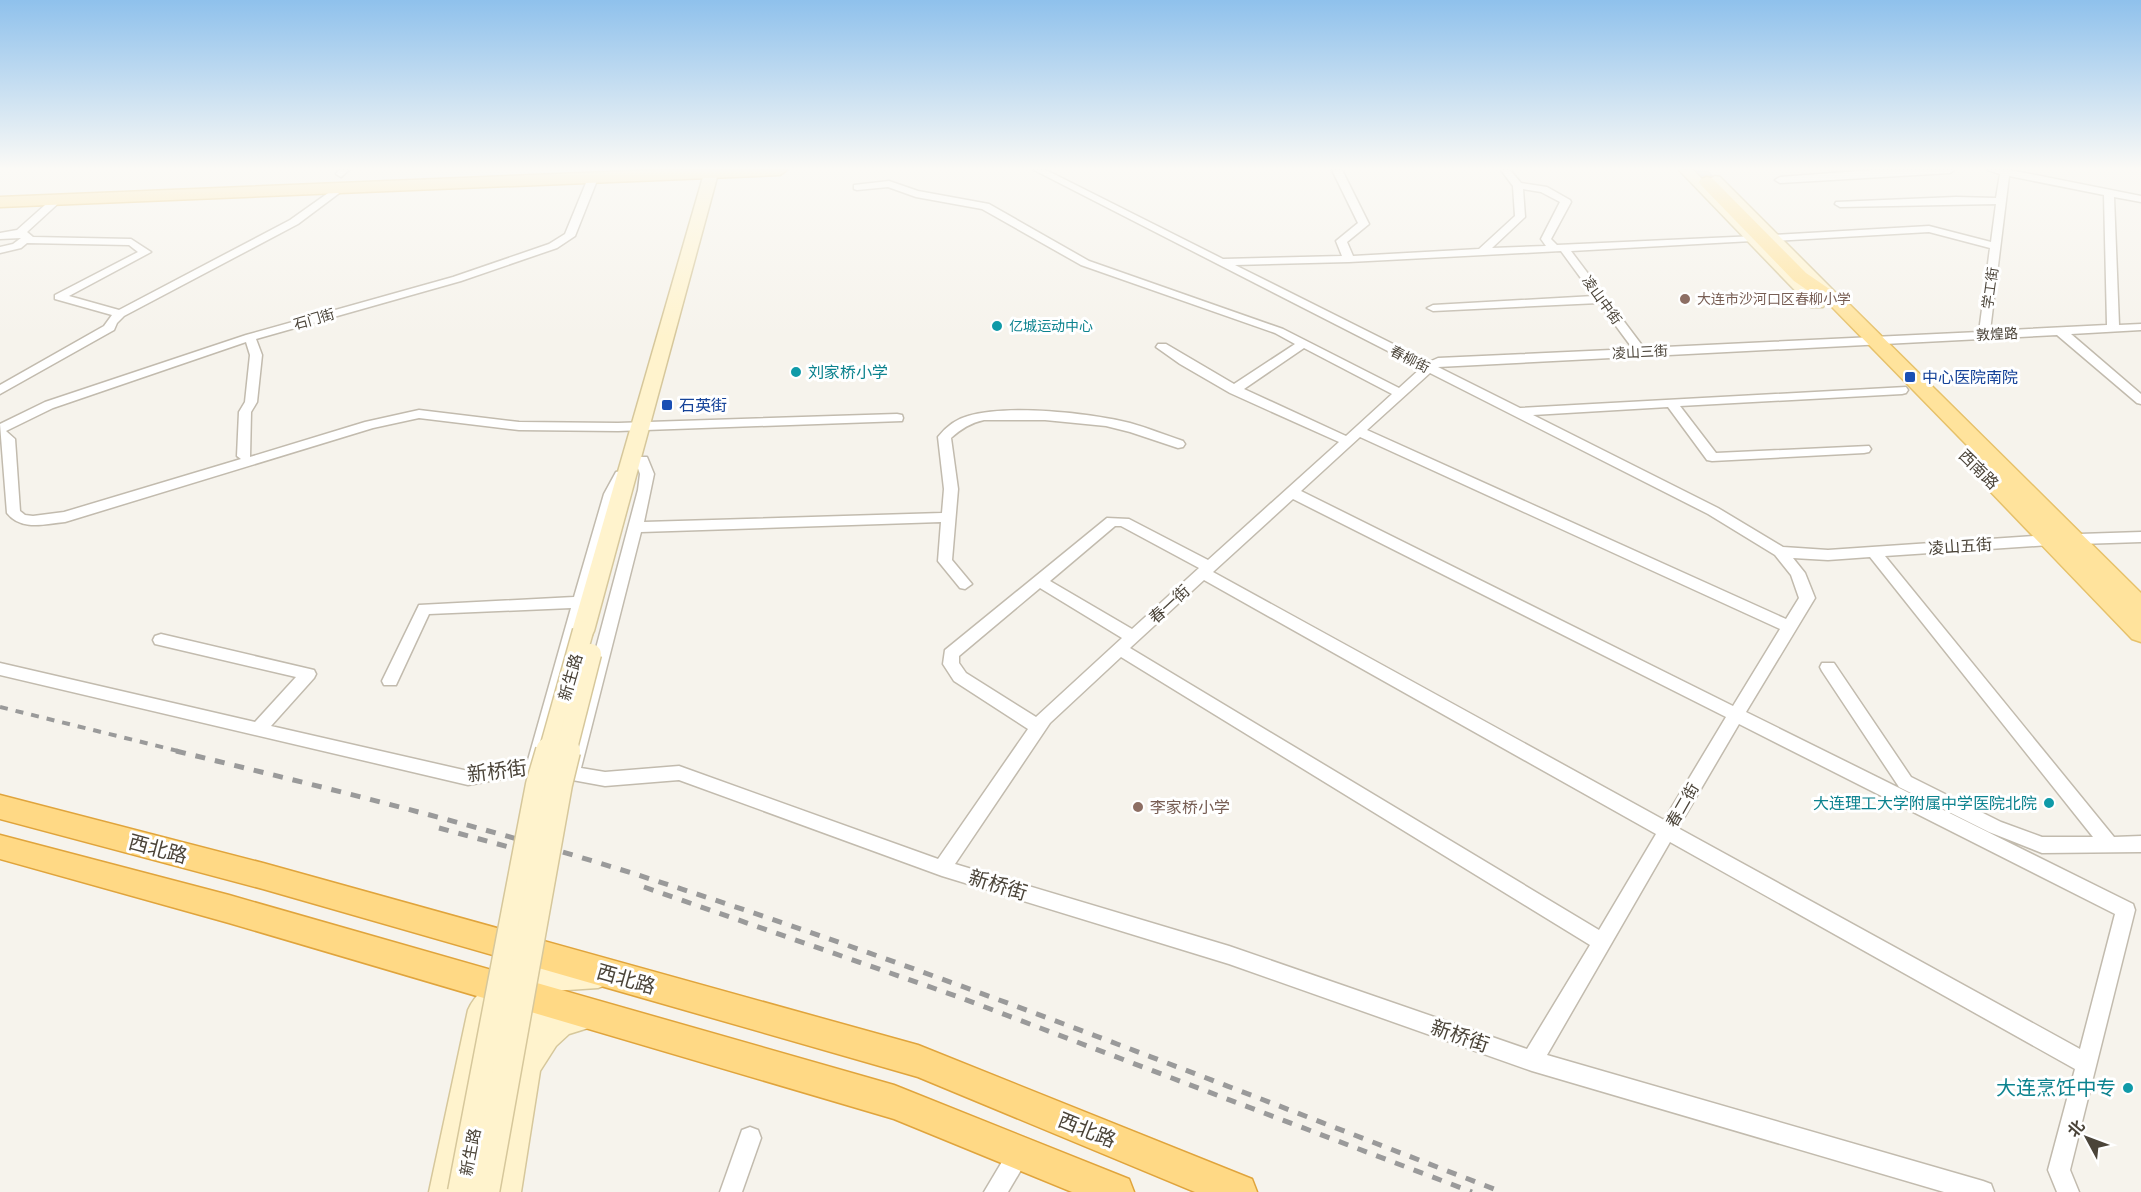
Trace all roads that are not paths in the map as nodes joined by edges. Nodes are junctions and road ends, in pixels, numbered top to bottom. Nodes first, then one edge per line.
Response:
1 (33, 226) edge
2 (287, 226) edge
3 (574, 226) edge
4 (701, 226) edge
5 (1019, 226) edge
6 (1148, 226) edge
7 (1362, 226) edge
8 (1511, 226) edge
9 (1553, 226) edge
10 (1740, 226) edge
11 (1752, 226) edge
12 (1760, 226) edge
13 (1998, 226) edge
14 (2110, 226) edge
15 (0, 236) edge
16 (23, 236) junction
17 (1752, 238) junction
18 (1773, 238) junction
19 (1995, 246) junction
20 (1559, 248) junction
21 (0, 250) edge
22 (1481, 253) junction
23 (1349, 259) junction
24 (1220, 262) junction
25 (1601, 299) junction
26 (1827, 304) junction
27 (1433, 308) dead end
28 (120, 314) junction
29 (2141, 327) edge
30 (2113, 328) junction
31 (2060, 331) junction
32 (1984, 335) junction
33 (250, 337) junction
34 (1864, 341) junction
35 (1302, 344) junction
36 (1162, 347) dead end
37 (1641, 352) junction
38 (1428, 368) junction
39 (0, 390) edge
40 (1234, 390) junction
41 (1902, 390) junction
42 (1400, 393) junction
43 (2141, 400) edge
44 (1671, 403) junction
45 (1516, 412) junction
46 (897, 418) dead end
47 (646, 426) junction
48 (0, 431) edge
49 (1353, 436) junction
50 (1178, 444) dead end
51 (1864, 449) dead end
52 (244, 456) dead end
53 (637, 460) junction
54 (1291, 492) junction
55 (948, 517) junction
56 (636, 527) junction
57 (2141, 537) edge
58 (2072, 539) junction
59 (2049, 540) junction
60 (1780, 552) junction
61 (1874, 552) junction
62 (1206, 570) junction
63 (1039, 581) junction
64 (964, 585) dead end
65 (580, 603) junction
66 (2141, 608) edge
67 (1789, 627) junction
68 (591, 631) junction
69 (2141, 633) edge
70 (1133, 637) junction
71 (161, 640) dead end
72 (1119, 650) junction
73 (1828, 667) dead end
74 (0, 669) edge
75 (390, 681) dead end
76 (1736, 714) junction
77 (1038, 727) junction
78 (258, 729) junction
79 (534, 766) junction
80 (571, 774) junction
81 (0, 807) edge
82 (1667, 830) junction
83 (2141, 844) edge
84 (2110, 845) junction
85 (0, 847) edge
86 (942, 868) junction
87 (1602, 942) junction
88 (457, 975) junction
89 (540, 978) junction
90 (505, 989) junction
91 (482, 1010) junction
92 (594, 1015) junction
93 (1532, 1061) junction
94 (2087, 1064) junction
95 (523, 1072) junction
96 (750, 1138) dead end
97 (1020, 1153) junction
98 (445, 1192) edge
99 (462, 1192) edge
100 (485, 1192) edge
101 (505, 1192) edge
102 (731, 1192) edge
103 (995, 1192) edge
104 (1116, 1192) edge
105 (1239, 1192) edge
106 (1983, 1192) edge
107 (2068, 1192) edge

1 - 16 street
2 - 28 street
3 - 33 street, 石门街
4 - 47 main road, 新生路
5 - 35 street
6 - 24 street, 春柳街
7 - 23 street
8 - 22 street
9 - 20 street
10 - 17 main road, 西南路
11 - 26 main road, 西南路
12 - 18 main road, 西南路
13 - 19 street, 学工街
14 - 30 street
15 - 16 street
16 - 21 street
16 - 28 street
17 - 20 street
17 - 26 main road, 西南路
18 - 19 street
18 - 26 main road, 西南路
19 - 32 street, 学工街
20 - 22 street
20 - 25 street, 凌山中街
22 - 23 street
23 - 24 street
24 - 38 street, 春柳街
25 - 27 street
25 - 37 street, 凌山中街
26 - 34 main road, 西南路
28 - 39 street
29 - 30 street, 敦煌路
30 - 31 street, 敦煌路
31 - 32 street, 敦煌路
31 - 43 street
32 - 34 street, 敦煌路
33 - 48 street, 石门街
33 - 52 street
34 - 37 street, 凌山三街
34 - 41 main road, 西南路
34 - 58 main road, 西南路
35 - 40 street
35 - 42 street
36 - 40 street
37 - 38 street, 凌山三街
38 - 42 street, 春一街
38 - 45 street, 春柳街
40 - 49 street
41 - 44 street
41 - 59 main road, 西南路
42 - 49 street, 春一街
44 - 45 street
44 - 51 street
45 - 60 street, 春柳街
46 - 47 street
47 - 48 street
47 - 53 main road, 新生路
49 - 54 street, 春一街
49 - 67 street
50 - 55 street
53 - 56 street
53 - 65 street
53 - 68 main road, 新生路
54 - 62 street, 春一街
54 - 76 street
55 - 56 street
55 - 64 street
56 - 80 street
57 - 58 street, 凌山五街
58 - 59 street, 凌山五街
58 - 66 main road, 西南路
59 - 61 street, 凌山五街
59 - 69 main road, 西南路
60 - 61 street, 凌山五街
60 - 67 street, 春二街
61 - 84 street
62 - 63 street
62 - 70 street, 春一街
62 - 82 street
63 - 70 street
63 - 77 street
65 - 75 street
65 - 79 street
67 - 76 street, 春二街
68 - 99 main road, 新生路, bridge
68 - 100 main road, 新生路, bridge
70 - 72 street, 春一街
71 - 78 street
72 - 77 street, 春一街
72 - 87 street
73 - 84 street
74 - 78 street, 新桥街
76 - 82 street, 春二街
76 - 94 street
77 - 86 street, 春一街
78 - 79 street, 新桥街
79 - 80 street, 新桥街
80 - 86 street, 新桥街
81 - 89 highway, 西北路
82 - 87 street, 春二街
82 - 94 street
83 - 84 street
85 - 88 highway, 西北路
86 - 93 street, 新桥街
87 - 93 street, 春二街
88 - 90 highway, 西北路
88 - 91 main road
89 - 90 highway, 西北路
89 - 92 highway, 西北路
89 - 95 main road
89 - 105 highway, 西北路
90 - 91 main road
91 - 98 main road
92 - 95 main road
92 - 97 highway, 西北路
93 - 106 street, 新桥街
94 - 107 street
95 - 101 main road
96 - 102 street
97 - 103 street
97 - 104 highway, 西北路

